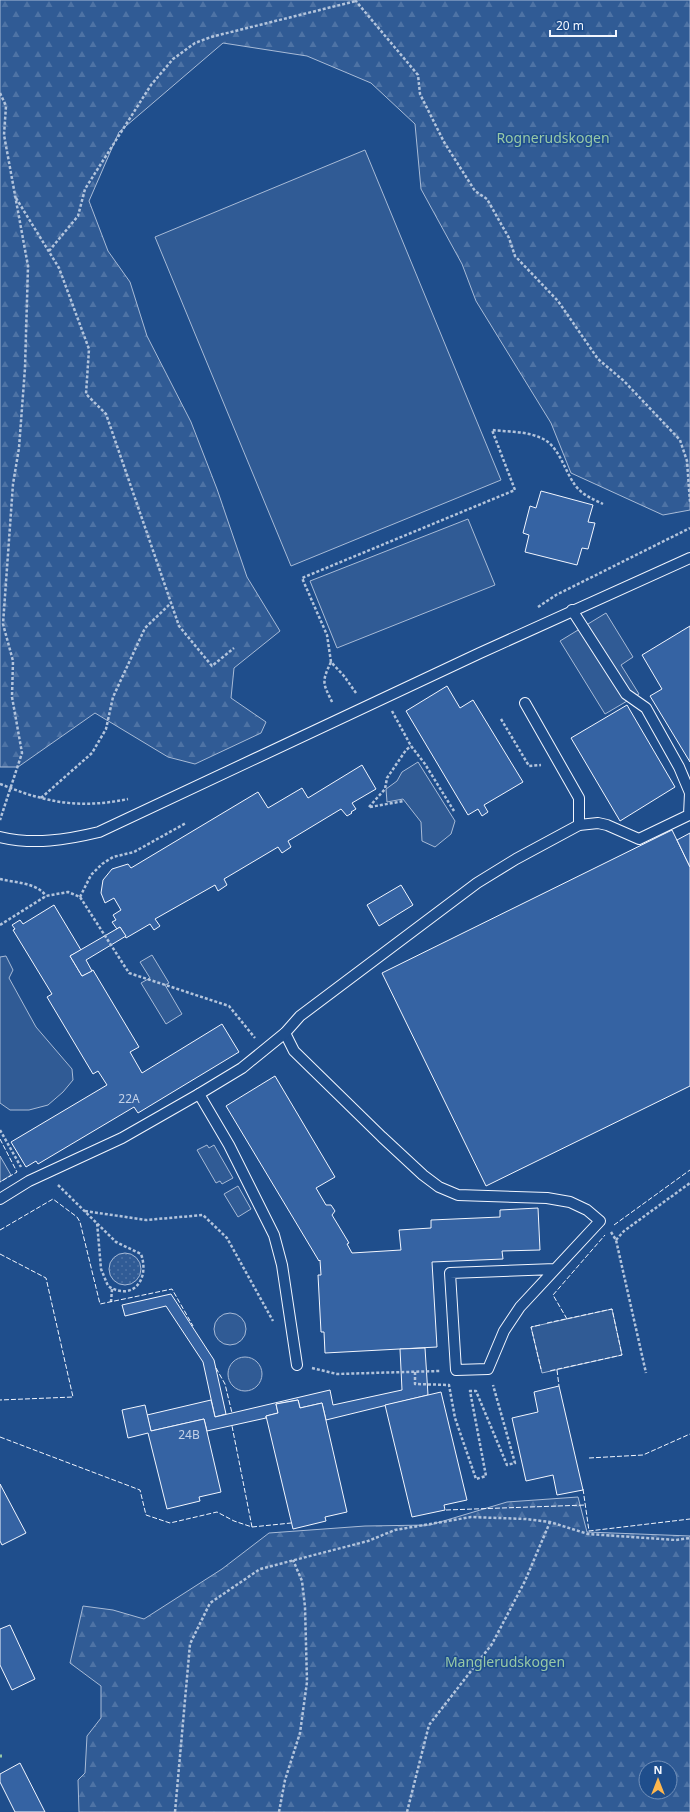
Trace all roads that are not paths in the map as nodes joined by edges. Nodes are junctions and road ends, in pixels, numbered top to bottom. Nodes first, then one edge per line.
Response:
1 (690, 558) edge
2 (572, 610) junction
3 (525, 703) dead end
4 (579, 825) junction
5 (0, 837) edge
6 (285, 1032) junction
7 (199, 1094) junction
8 (0, 1199) edge
9 (555, 1269) junction
10 (297, 1365) road end

1 - 2 lane
2 - 4 lane
2 - 5 lane
3 - 4 lane
4 - 6 lane
6 - 7 lane
6 - 9 lane
7 - 8 lane
7 - 10 lane
9 - 9 lane

